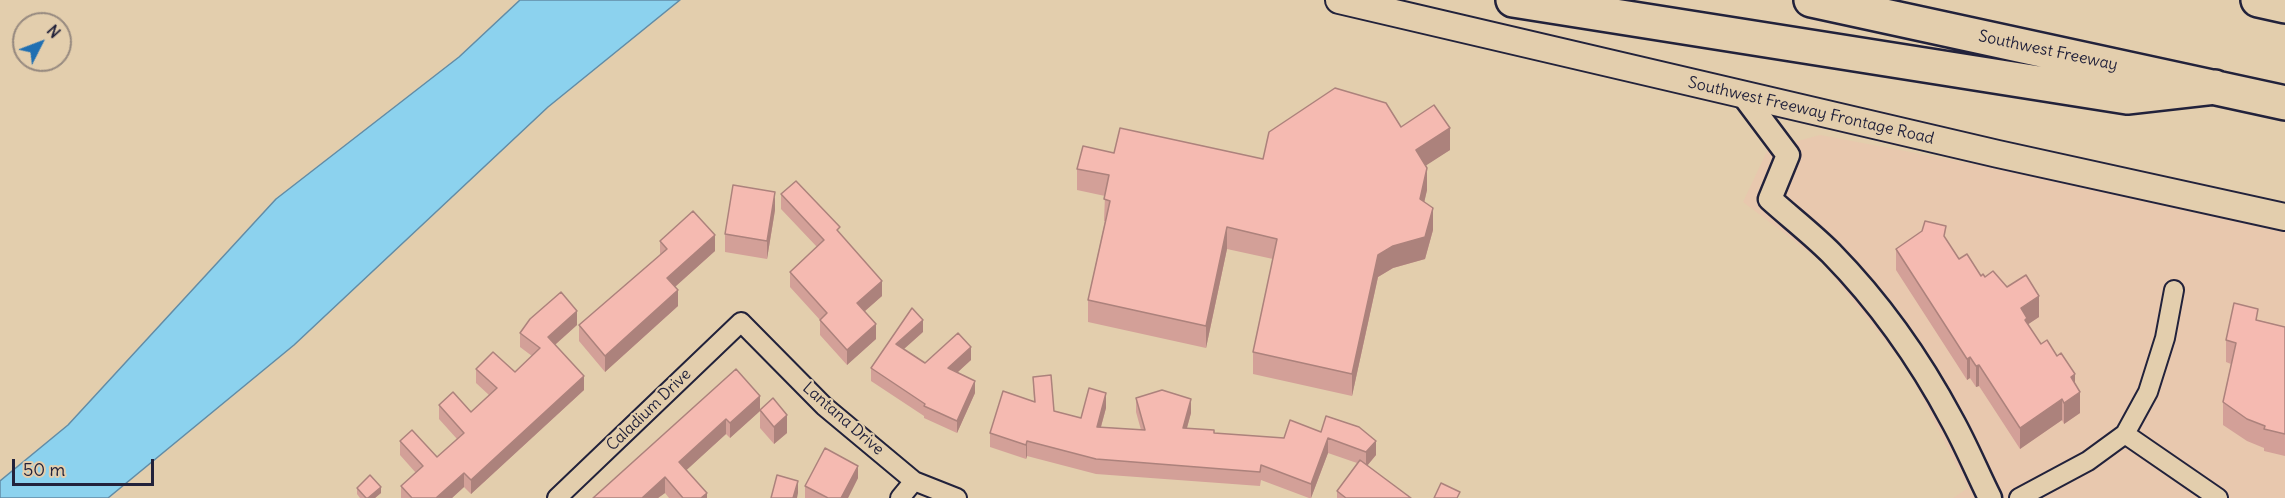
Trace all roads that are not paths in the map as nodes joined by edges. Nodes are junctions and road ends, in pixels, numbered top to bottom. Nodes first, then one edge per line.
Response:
1 (1339, 0) edge
2 (1514, 0) edge
3 (1811, 0) edge
4 (2258, 0) edge
5 (2285, 6) edge
6 (2215, 87) junction
7 (1743, 95) junction
8 (2285, 102) edge
9 (2285, 217) edge
10 (2174, 290) dead end
11 (741, 322) joint
12 (2125, 434) junction
13 (915, 481) junction
14 (948, 496) edge
15 (556, 498) edge
16 (900, 498) edge
17 (1990, 498) edge
18 (2019, 498) edge
19 (2218, 498) edge

1 - 7 main road, Southwest Freeway Frontage Road
2 - 6 highway
3 - 6 highway, Southwest Freeway
4 - 5 highway
6 - 8 highway, Southwest Freeway
7 - 9 main road, Southwest Freeway Frontage Road
7 - 17 street
10 - 12 street
11 - 13 street, Lantana Drive
11 - 15 street, Caladium Drive
12 - 18 street
12 - 19 street
13 - 14 street, Lantana Drive
13 - 16 street

